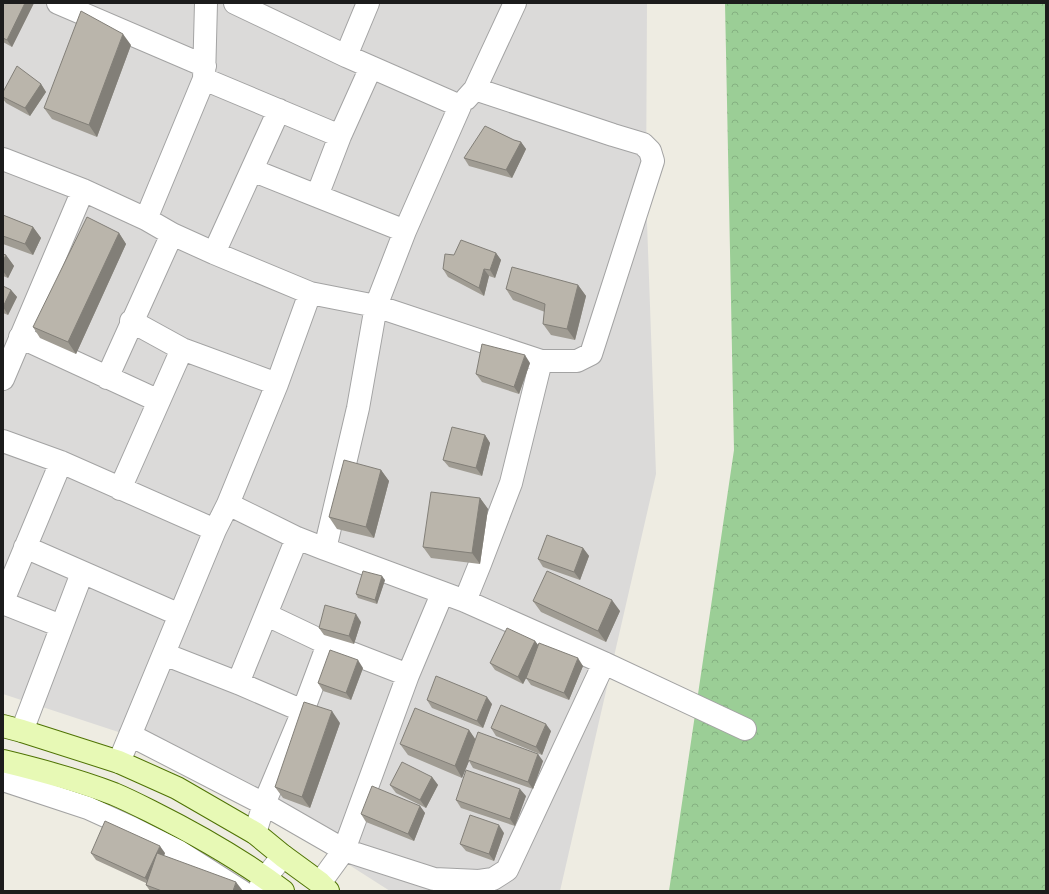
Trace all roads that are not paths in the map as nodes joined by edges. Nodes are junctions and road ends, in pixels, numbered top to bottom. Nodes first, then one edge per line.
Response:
1 (58, 3) edge
2 (206, 3) edge
3 (235, 3) edge
4 (368, 3) edge
5 (515, 3) edge
6 (346, 56) junction
7 (371, 67) junction
8 (204, 73) junction
9 (475, 89) junction
10 (460, 106) junction
11 (279, 110) junction
12 (340, 136) junction
13 (3, 159) edge
14 (252, 170) junction
15 (83, 190) junction
16 (317, 196) junction
17 (146, 219) junction
18 (405, 231) junction
19 (172, 234) junction
20 (214, 253) junction
21 (310, 293) junction
22 (376, 306) junction
23 (131, 322) junction
24 (20, 337) junction
25 (182, 349) junction
26 (541, 361) junction
27 (106, 378) junction
28 (3, 379) edge
29 (277, 384) junction
30 (159, 401) junction
31 (3, 441) edge
32 (61, 462) junction
33 (120, 489) junction
34 (228, 504) junction
35 (215, 530) junction
36 (297, 538) junction
37 (25, 547) junction
38 (325, 550) junction
39 (82, 573) junction
40 (442, 594) junction
41 (465, 601) junction
42 (3, 602) edge
43 (180, 615) junction
44 (267, 615) junction
45 (61, 626) junction
46 (328, 644) junction
47 (164, 654) junction
48 (604, 663) junction
49 (408, 675) junction
50 (238, 683) junction
51 (303, 710) junction
52 (13, 729) edge
53 (745, 730) dead end
54 (130, 735) junction
55 (3, 761) edge
56 (119, 762) junction
57 (3, 780) edge
58 (264, 804) junction
59 (255, 833) junction
60 (344, 850) junction
61 (283, 856) junction
62 (262, 884) edge
63 (324, 887) edge
64 (241, 891) edge
65 (283, 891) edge

1 - 8 street
2 - 8 street
3 - 6 street
4 - 6 street
5 - 9 street
6 - 7 street
7 - 10 street
7 - 12 street
8 - 11 street
8 - 17 street
9 - 10 street
9 - 26 street
10 - 18 street
11 - 12 street
11 - 14 street
12 - 16 street
13 - 15 street
14 - 16 street
14 - 20 street
15 - 17 street
15 - 24 street
16 - 18 street
17 - 19 street
18 - 22 street
19 - 20 street
19 - 23 street
20 - 21 street
21 - 22 street
21 - 29 street
22 - 26 street
22 - 38 street
23 - 25 street
23 - 27 street
24 - 27 street
24 - 28 street
25 - 29 street
25 - 30 street
26 - 41 street
27 - 30 street
29 - 34 street
30 - 33 street
31 - 32 street
32 - 33 street
32 - 37 street
33 - 35 street
34 - 35 street
34 - 36 street
35 - 43 street
36 - 38 street
36 - 44 street
37 - 39 street
37 - 42 street
38 - 40 street
39 - 43 street
39 - 45 street
40 - 41 street
40 - 49 street
41 - 48 street
42 - 45 street
43 - 47 street
44 - 46 street
44 - 50 street
45 - 52 street
46 - 49 street
46 - 51 street
47 - 50 street
47 - 54 street
48 - 53 street
48 - 60 street
49 - 60 street
50 - 51 street
51 - 58 street
52 - 56 main road
54 - 56 street
54 - 58 street
55 - 62 main road
56 - 59 main road
57 - 64 street
58 - 59 street
58 - 60 street
59 - 61 main road
60 - 63 street
61 - 62 street
61 - 63 main road
62 - 65 main road

